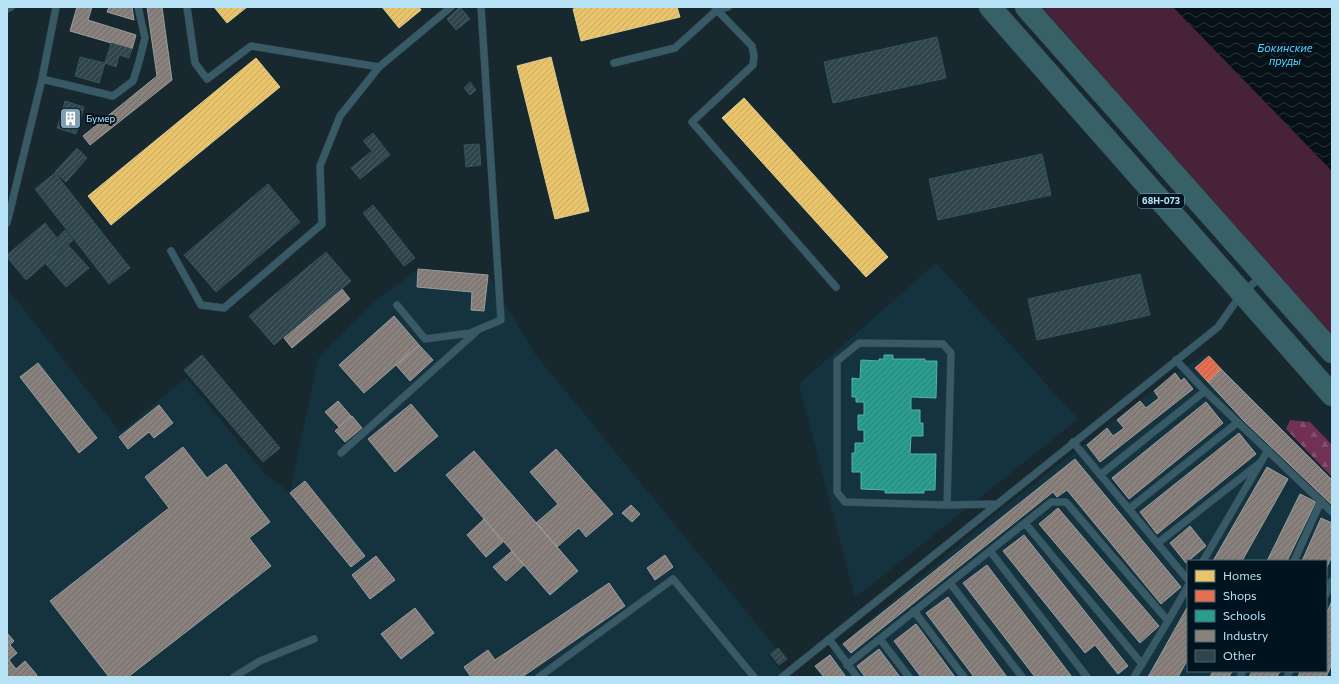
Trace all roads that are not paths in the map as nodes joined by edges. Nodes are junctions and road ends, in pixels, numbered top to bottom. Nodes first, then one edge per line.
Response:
1 (11, 7) edge
2 (56, 7) edge
3 (138, 7) edge
4 (187, 7) edge
5 (481, 7) edge
6 (728, 7) edge
7 (990, 7) edge
8 (1026, 7) edge
9 (448, 8) edge
10 (716, 8) edge
11 (7, 9) edge
12 (614, 63) dead end
13 (379, 67) junction
14 (42, 79) junction
15 (7, 223) edge
16 (171, 251) dead end
17 (1263, 275) junction
18 (836, 287) dead end
19 (1242, 293) junction
20 (397, 305) dead end
21 (480, 328) junction
22 (1332, 352) edge
23 (1176, 360) junction
24 (1205, 391) junction
25 (1332, 394) edge
26 (1238, 422) junction
27 (1073, 442) junction
28 (1268, 450) junction
29 (342, 453) dead end
30 (1261, 462) junction
31 (1100, 474) junction
32 (1321, 501) junction
33 (997, 504) junction
34 (947, 505) junction
35 (1129, 509) junction
36 (1332, 512) edge
37 (1025, 523) junction
38 (1158, 543) junction
39 (990, 551) junction
40 (1204, 560) edge
41 (1294, 560) edge
42 (1187, 579) edge
43 (1332, 581) edge
44 (950, 583) junction
45 (1187, 588) edge
46 (1327, 592) edge
47 (914, 611) junction
48 (1168, 621) junction
49 (314, 639) dead end
50 (828, 639) junction
51 (880, 639) junction
52 (1142, 664) junction
53 (847, 665) junction
54 (234, 677) edge
55 (539, 677) edge
56 (754, 677) edge
57 (782, 677) edge
58 (857, 677) edge
59 (909, 677) edge
60 (964, 677) edge
61 (1022, 677) edge
62 (1087, 677) edge
63 (1134, 677) edge

1 - 11 lane
2 - 14 lane
3 - 14 lane
4 - 13 lane
5 - 21 lane
6 - 10 lane
7 - 19 main road, 68Н-073
8 - 17 main road, 68Н-073
9 - 13 lane
10 - 12 lane
10 - 18 lane
13 - 16 lane
14 - 15 lane
17 - 19 lane
17 - 22 main road, 68Н-073
19 - 23 lane
19 - 25 main road, 68Н-073
20 - 21 lane
21 - 29 lane
23 - 24 lane
23 - 27 lane
24 - 26 lane
24 - 31 lane
26 - 28 lane
26 - 35 lane
27 - 31 lane
27 - 33 lane
28 - 30 lane
28 - 32 lane
30 - 38 lane
30 - 40 lane
31 - 35 lane
32 - 36 lane
32 - 41 lane
33 - 34 lane
33 - 50 lane
34 - 34 lane
35 - 38 lane
37 - 39 lane
37 - 48 lane
37 - 52 lane
38 - 42 lane
39 - 44 lane
39 - 62 lane
43 - 46 lane
44 - 47 lane
44 - 61 lane
45 - 48 lane
47 - 51 lane
47 - 60 lane
48 - 52 lane
49 - 54 lane
50 - 53 lane
50 - 57 lane
51 - 53 lane
51 - 59 lane
52 - 63 lane
53 - 58 lane
55 - 56 lane

